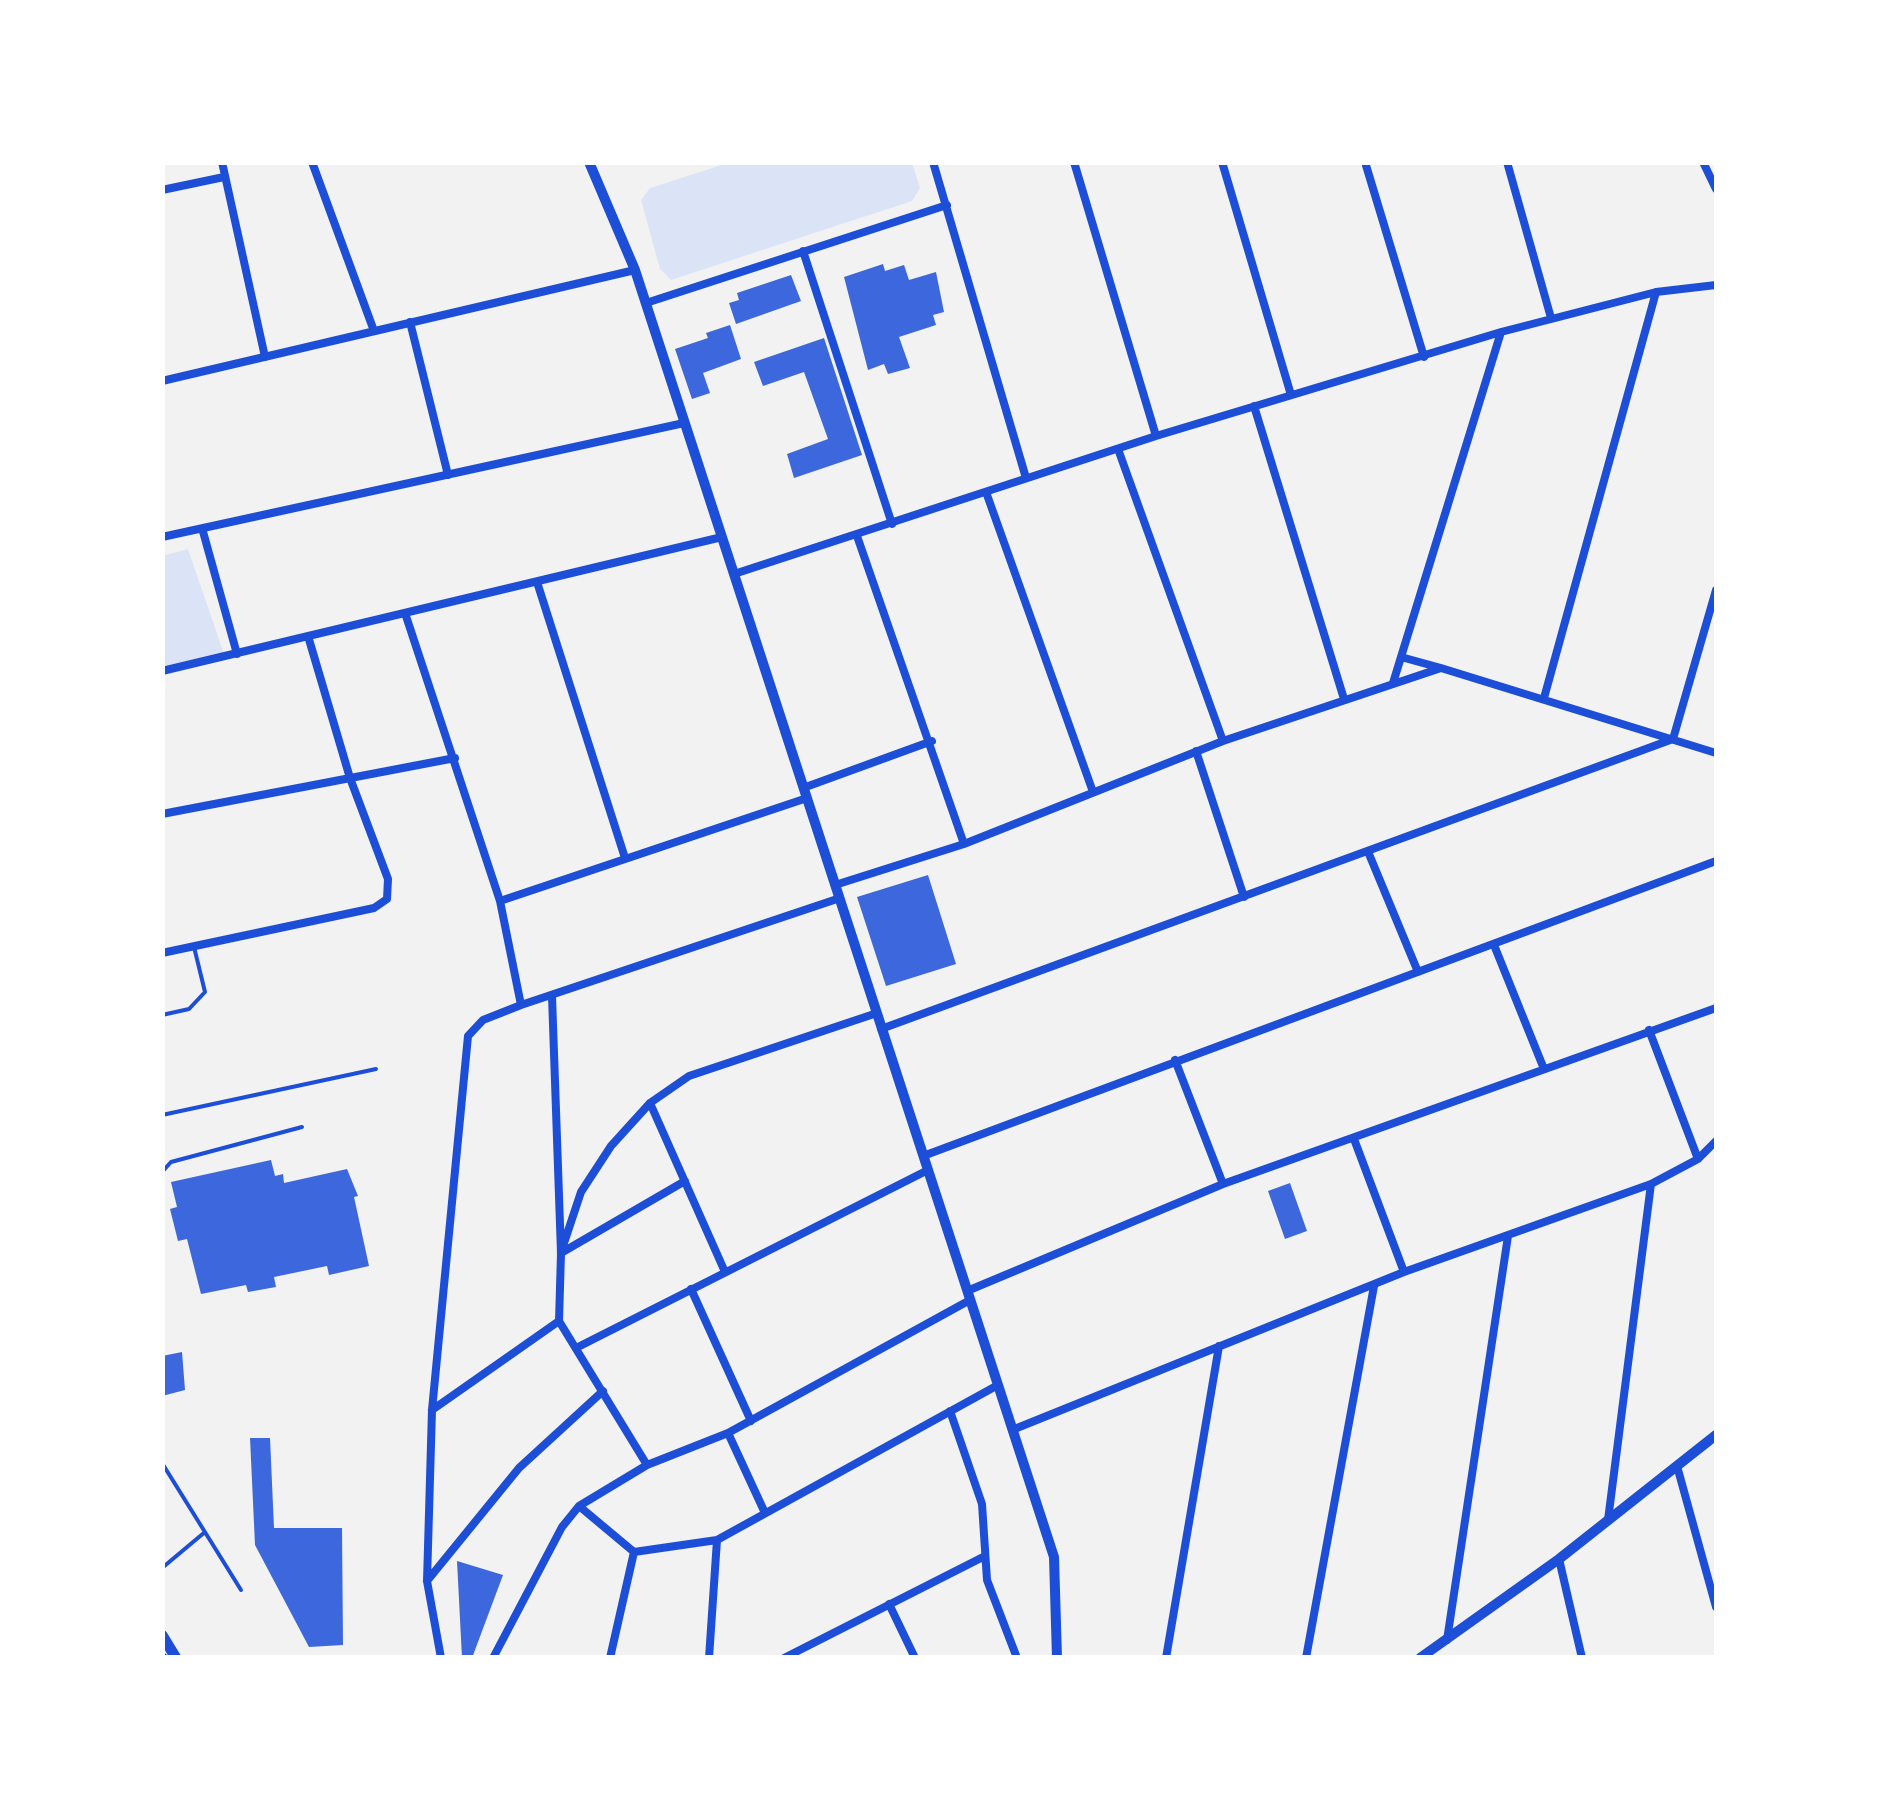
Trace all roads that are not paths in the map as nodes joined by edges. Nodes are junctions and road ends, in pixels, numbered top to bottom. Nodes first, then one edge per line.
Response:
1 (222, 162) edge
2 (312, 162) edge
3 (933, 162) edge
4 (1074, 162) edge
5 (1222, 162) edge
6 (1364, 162) edge
7 (1506, 162) edge
8 (1703, 162) edge
9 (593, 164) edge
10 (224, 177) junction
11 (1716, 189) edge
12 (162, 190) edge
13 (947, 205) junction
14 (803, 251) junction
15 (634, 270) junction
16 (1716, 286) edge
17 (1656, 292) junction
18 (646, 303) junction
19 (1550, 318) junction
20 (410, 322) junction
21 (374, 331) junction
22 (1501, 332) junction
23 (265, 356) junction
24 (1424, 357) junction
25 (162, 381) edge
26 (1291, 395) junction
27 (1254, 406) junction
28 (684, 423) junction
29 (1156, 436) junction
30 (1118, 449) junction
31 (448, 474) junction
32 (1026, 478) junction
33 (986, 492) junction
34 (892, 524) junction
35 (202, 528) junction
36 (857, 536) junction
37 (162, 537) edge
38 (722, 537) junction
39 (734, 574) junction
40 (537, 582) junction
41 (1716, 590) edge
42 (404, 613) junction
43 (308, 636) junction
44 (237, 654) junction
45 (1401, 656) junction
46 (1441, 668) junction
47 (162, 671) edge
48 (1392, 683) junction
49 (1344, 698) junction
50 (1544, 698) junction
51 (1673, 739) junction
52 (1223, 740) junction
53 (932, 741) junction
54 (1196, 751) junction
55 (1716, 753) edge
56 (454, 758) junction
57 (350, 778) junction
58 (1094, 792) junction
59 (805, 793) junction
60 (162, 814) edge
61 (964, 844) junction
62 (1368, 854) junction
63 (625, 858) junction
64 (1716, 861) edge
65 (835, 885) junction
66 (840, 898) junction
67 (1244, 898) junction
68 (500, 901) junction
69 (1494, 945) junction
70 (194, 946) junction
71 (162, 953) edge
72 (1418, 972) junction
73 (552, 996) junction
74 (521, 1006) junction
75 (1716, 1008) edge
76 (876, 1013) junction
77 (162, 1015) edge
78 (882, 1029) junction
79 (1649, 1030) junction
80 (1175, 1060) junction
81 (376, 1069) dead end
82 (1544, 1069) junction
83 (650, 1103) junction
84 (162, 1115) edge
85 (302, 1126) dead end
86 (1354, 1139) junction
87 (1716, 1140) edge
88 (923, 1156) junction
89 (1698, 1159) junction
90 (928, 1170) junction
91 (162, 1172) edge
92 (685, 1182) junction
93 (1223, 1184) junction
94 (1651, 1184) junction
95 (1508, 1236) junction
96 (561, 1252) junction
97 (725, 1272) junction
98 (1404, 1272) junction
99 (1374, 1286) junction
100 (691, 1289) junction
101 (968, 1296) junction
102 (559, 1320) junction
103 (1219, 1346) junction
104 (576, 1348) junction
105 (998, 1385) junction
106 (603, 1391) junction
107 (432, 1410) junction
108 (950, 1411) junction
109 (750, 1421) junction
110 (1012, 1430) junction
111 (728, 1433) junction
112 (1716, 1436) edge
113 (162, 1463) edge
114 (647, 1465) junction
115 (1678, 1466) junction
116 (579, 1506) junction
117 (765, 1514) junction
118 (1608, 1520) junction
119 (205, 1532) junction
120 (717, 1540) junction
121 (634, 1552) junction
122 (985, 1556) junction
123 (1558, 1558) junction
124 (162, 1568) edge
125 (426, 1580) junction
126 (241, 1590) dead end
127 (889, 1604) junction
128 (1716, 1607) edge
129 (162, 1635) edge
130 (1448, 1640) junction
131 (176, 1658) edge
132 (442, 1658) edge
133 (494, 1658) edge
134 (610, 1658) edge
135 (710, 1658) edge
136 (784, 1658) edge
137 (915, 1658) edge
138 (1017, 1658) edge
139 (1058, 1658) edge
140 (1166, 1658) edge
141 (1306, 1658) edge
142 (1420, 1658) edge
143 (1582, 1658) edge

1 - 10 street
2 - 21 street
3 - 13 street
4 - 29 street
5 - 26 street
6 - 24 street
7 - 19 street
8 - 11 street
9 - 15 street
10 - 12 street
10 - 23 street
13 - 14 street
13 - 32 street
14 - 18 street
14 - 34 street
15 - 18 street
15 - 20 street
16 - 17 street
17 - 19 street
17 - 50 street
18 - 28 street
19 - 22 street
20 - 21 street
20 - 31 street
21 - 23 street
22 - 24 street
22 - 45 street
23 - 25 street
24 - 26 street
26 - 27 street
27 - 29 street
27 - 49 street
28 - 31 street
28 - 38 street
29 - 30 street
30 - 32 street
30 - 52 street
31 - 35 street
32 - 33 street
33 - 34 street
33 - 58 street
34 - 36 street
35 - 37 street
35 - 44 street
36 - 39 street
36 - 53 street
38 - 39 street
38 - 40 street
39 - 59 street
40 - 42 street
40 - 63 street
41 - 51 street
42 - 43 street
42 - 56 street
43 - 44 street
43 - 57 street
44 - 47 street
45 - 46 street
45 - 48 street
46 - 48 street
46 - 50 street
48 - 49 street
49 - 52 street
50 - 51 street
51 - 55 street
51 - 62 street
52 - 54 street
53 - 59 street
53 - 61 street
54 - 58 street
54 - 67 street
56 - 57 street
56 - 68 street
57 - 60 street
57 - 70 street
58 - 61 street
59 - 63 street
59 - 65 street
61 - 65 street
62 - 67 street
62 - 72 street
63 - 68 street
64 - 69 street
65 - 66 street
66 - 73 street
66 - 76 street
67 - 78 street
68 - 74 street
69 - 72 street
69 - 82 street
70 - 71 street
70 - 77 lane
72 - 80 street
73 - 74 street
73 - 96 street
74 - 107 street
75 - 79 street
76 - 78 street
76 - 83 street
78 - 88 street
79 - 82 street
79 - 89 street
80 - 88 street
80 - 93 street
81 - 84 lane
82 - 86 street
83 - 92 street
83 - 96 street
85 - 91 lane
86 - 93 street
86 - 98 street
87 - 89 street
88 - 90 street
89 - 94 street
90 - 97 street
90 - 101 street
92 - 96 street
92 - 97 street
93 - 101 street
94 - 95 street
94 - 118 street
95 - 98 street
95 - 130 street
96 - 102 street
97 - 100 street
98 - 99 street
99 - 103 street
99 - 141 street
100 - 104 street
100 - 109 street
101 - 105 street
101 - 109 street
102 - 104 street
102 - 107 street
103 - 110 street
103 - 140 street
104 - 106 street
105 - 108 street
105 - 110 street
106 - 114 street
106 - 125 street
107 - 125 street
108 - 117 street
108 - 122 street
109 - 111 street
110 - 139 street
111 - 114 street
111 - 117 street
112 - 115 street
113 - 119 lane
114 - 116 street
115 - 118 street
115 - 128 street
116 - 121 street
116 - 133 street
117 - 120 street
118 - 123 street
119 - 124 lane
119 - 126 lane
120 - 121 street
120 - 135 street
121 - 134 street
122 - 127 street
122 - 138 street
123 - 130 street
123 - 143 street
125 - 132 street
127 - 136 street
127 - 137 street
129 - 131 main road
130 - 142 street

